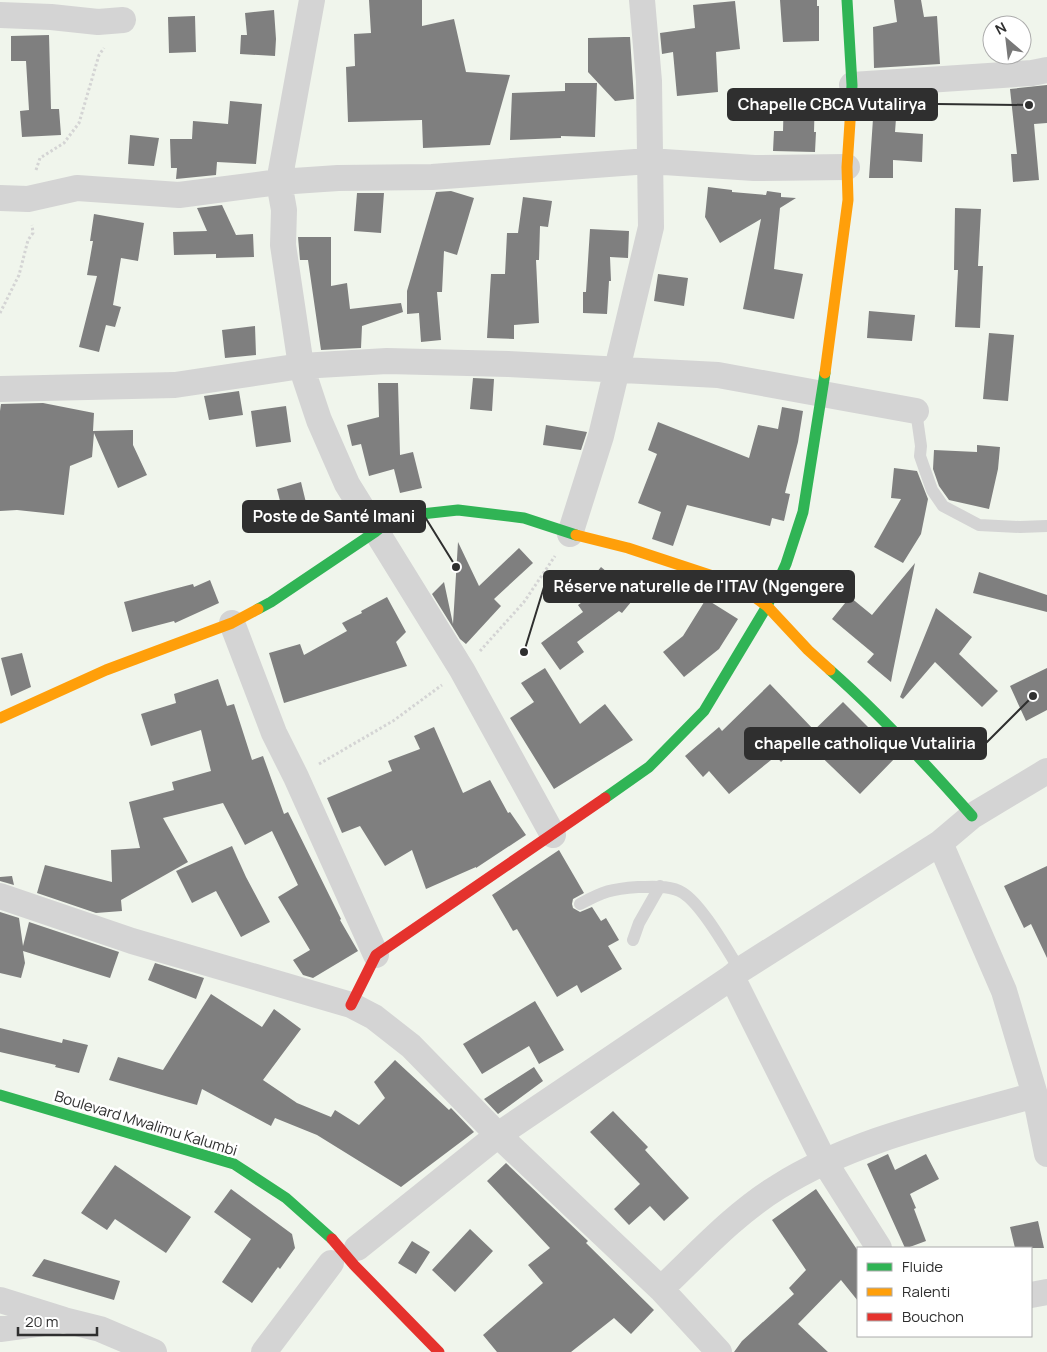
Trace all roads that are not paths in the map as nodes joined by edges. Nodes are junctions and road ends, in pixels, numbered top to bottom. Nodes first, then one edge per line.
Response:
1 (312, 0) edge
2 (642, 0) edge
3 (847, 0) edge
4 (0, 15) edge
5 (123, 20) road end
6 (1047, 70) edge
7 (852, 85) junction
8 (649, 161) junction
9 (847, 167) junction
10 (280, 182) junction
11 (0, 198) edge
12 (301, 366) junction
13 (616, 370) junction
14 (0, 389) edge
15 (822, 393) junction
16 (916, 411) joint
17 (1047, 526) edge
18 (376, 532) junction
19 (570, 534) junction
20 (767, 606) junction
21 (232, 624) junction
22 (0, 718) edge
23 (1047, 771) edge
24 (972, 816) junction
25 (553, 835) junction
26 (940, 843) junction
27 (660, 886) junction
28 (0, 896) edge
29 (580, 904) dead end
30 (633, 940) dead end
31 (376, 955) junction
32 (736, 973) junction
33 (351, 1005) junction
34 (0, 1095) edge
35 (1035, 1096) junction
36 (498, 1135) junction
37 (1047, 1154) edge
38 (824, 1161) junction
39 (878, 1247) edge
40 (344, 1254) junction
41 (661, 1289) junction
42 (1047, 1292) edge
43 (1032, 1296) edge
44 (0, 1300) edge
45 (64, 1320) junction
46 (0, 1329) edge
47 (154, 1352) edge
48 (264, 1352) edge
49 (439, 1352) edge
50 (719, 1352) edge

1 - 10 street
2 - 8 street
3 - 7 street
4 - 5 street
6 - 7 street
7 - 9 street
8 - 9 street
8 - 10 street
8 - 13 street
9 - 15 street
10 - 11 street
10 - 12 street
12 - 13 street
12 - 14 street
12 - 18 street
13 - 15 street
13 - 19 street
15 - 16 street
15 - 20 street
16 - 17 lane
18 - 19 street
18 - 21 street
18 - 25 street
19 - 20 street
20 - 24 street
20 - 25 street
21 - 22 street
21 - 31 street
23 - 24 street
24 - 26 street
25 - 31 street
26 - 32 street
26 - 35 street
27 - 29 lane
27 - 30 lane
27 - 32 lane
28 - 33 street
31 - 33 street
32 - 36 street
32 - 38 street
33 - 36 street
34 - 40 street, Boulevard Mwalimu Kalumbi
35 - 37 street
35 - 38 street
36 - 40 street
36 - 41 street
38 - 39 street
38 - 41 street
40 - 48 street
40 - 49 street, Boulevard Mwalimu Kalumbi
41 - 50 street
42 - 43 street
44 - 45 street
45 - 46 street
45 - 47 street

